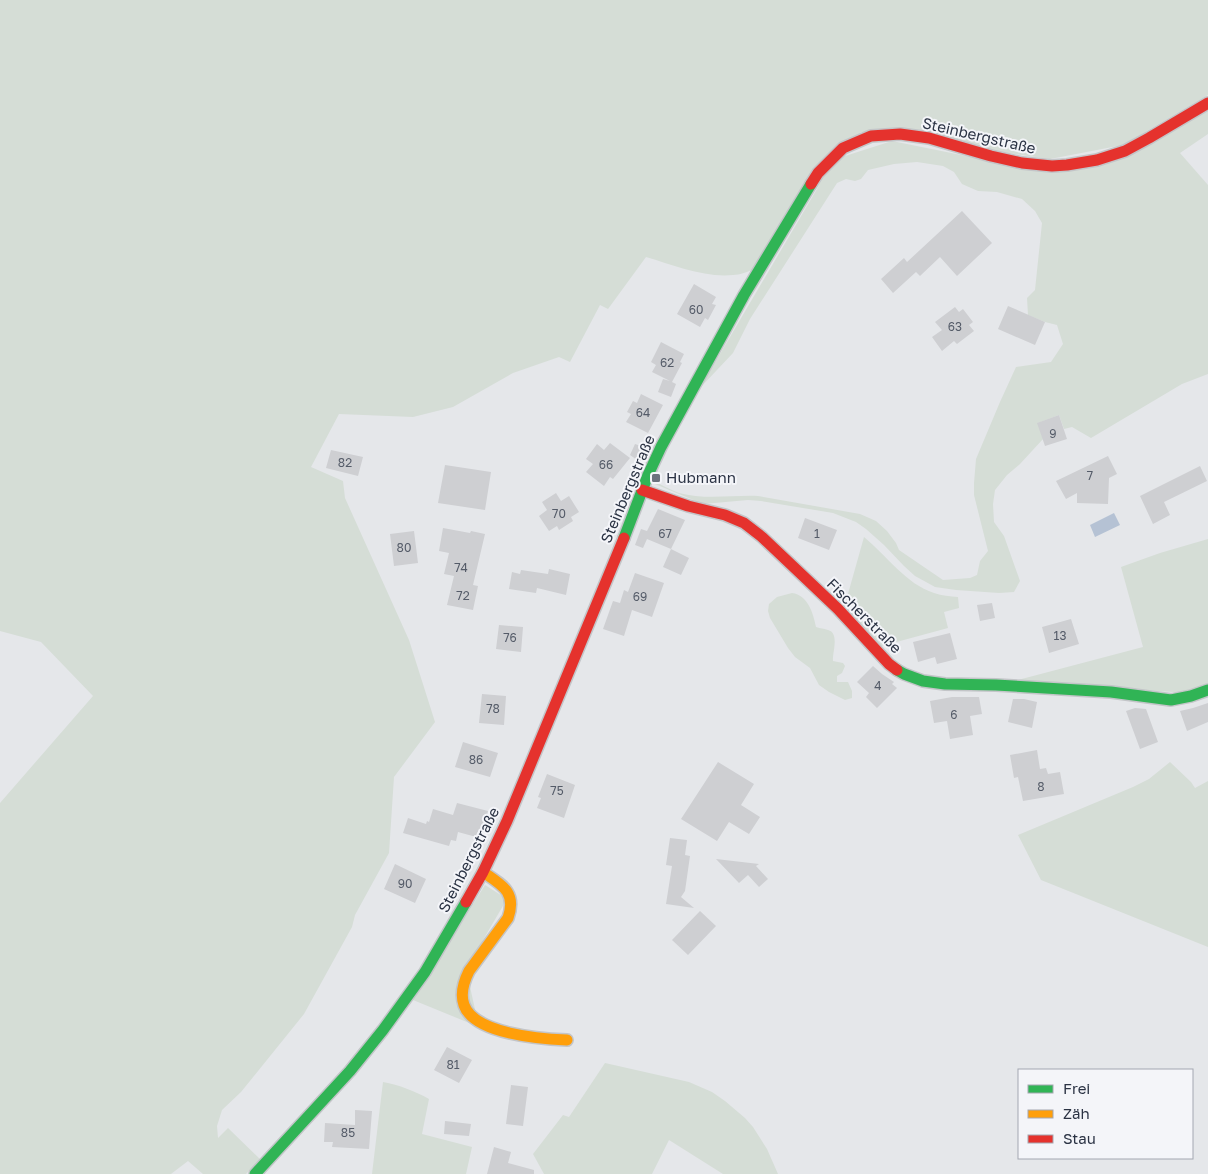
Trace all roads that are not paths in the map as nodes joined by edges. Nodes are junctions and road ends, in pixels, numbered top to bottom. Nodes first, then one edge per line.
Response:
1 (1208, 102) edge
2 (642, 490) junction
3 (1208, 690) edge
4 (483, 872) junction
5 (567, 1040) dead end
6 (255, 1174) edge

1 - 2 street, Steinbergstraße
2 - 3 street, Fischerstraße
2 - 4 street, Steinbergstraße
4 - 5 street
4 - 6 street, Steinbergstraße

